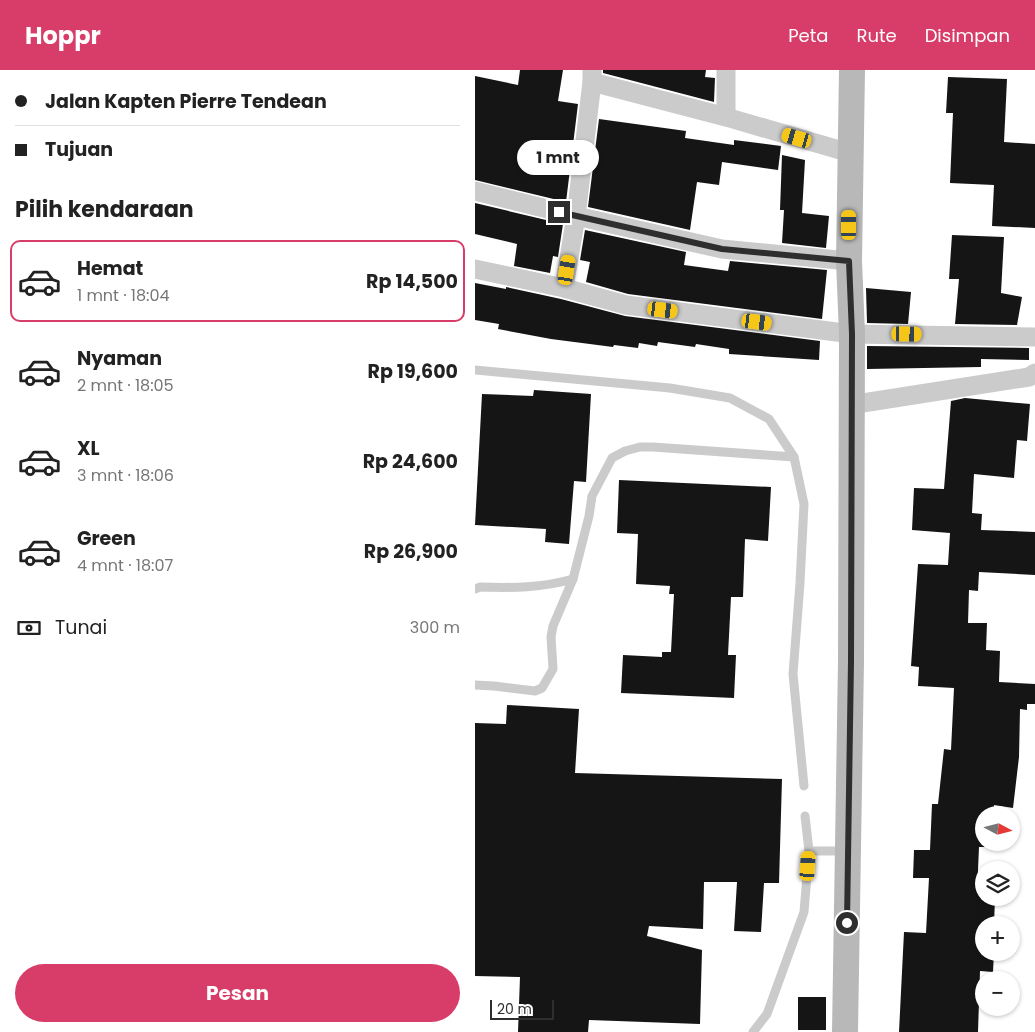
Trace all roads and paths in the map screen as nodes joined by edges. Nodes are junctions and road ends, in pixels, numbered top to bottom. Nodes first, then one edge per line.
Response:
1 (726, 70) edge
2 (852, 70) edge
3 (592, 76) edge
4 (726, 118) junction
5 (850, 153) junction
6 (475, 191) edge
7 (576, 216) junction
8 (849, 261) junction
9 (475, 269) edge
10 (564, 288) junction
11 (852, 334) junction
12 (1035, 336) edge
13 (475, 370) edge
14 (1035, 373) edge
15 (850, 405) junction
16 (794, 457) junction
17 (573, 579) junction
18 (475, 589) edge
19 (475, 686) edge
20 (804, 786) dead end
21 (805, 816) dead end
22 (809, 851) junction
23 (849, 851) junction
24 (753, 1032) edge
25 (845, 1032) edge

1 - 4 street
2 - 5 main road
3 - 4 street
3 - 7 street
4 - 5 street
5 - 8 main road
6 - 7 street
7 - 8 street
7 - 10 street
8 - 11 main road
9 - 10 street
10 - 11 street
11 - 12 street
11 - 15 main road
13 - 16 lane
14 - 15 street
15 - 23 main road
16 - 17 lane
16 - 20 lane
17 - 18 lane
17 - 19 lane
21 - 22 lane
22 - 23 lane
22 - 24 lane
23 - 25 main road

